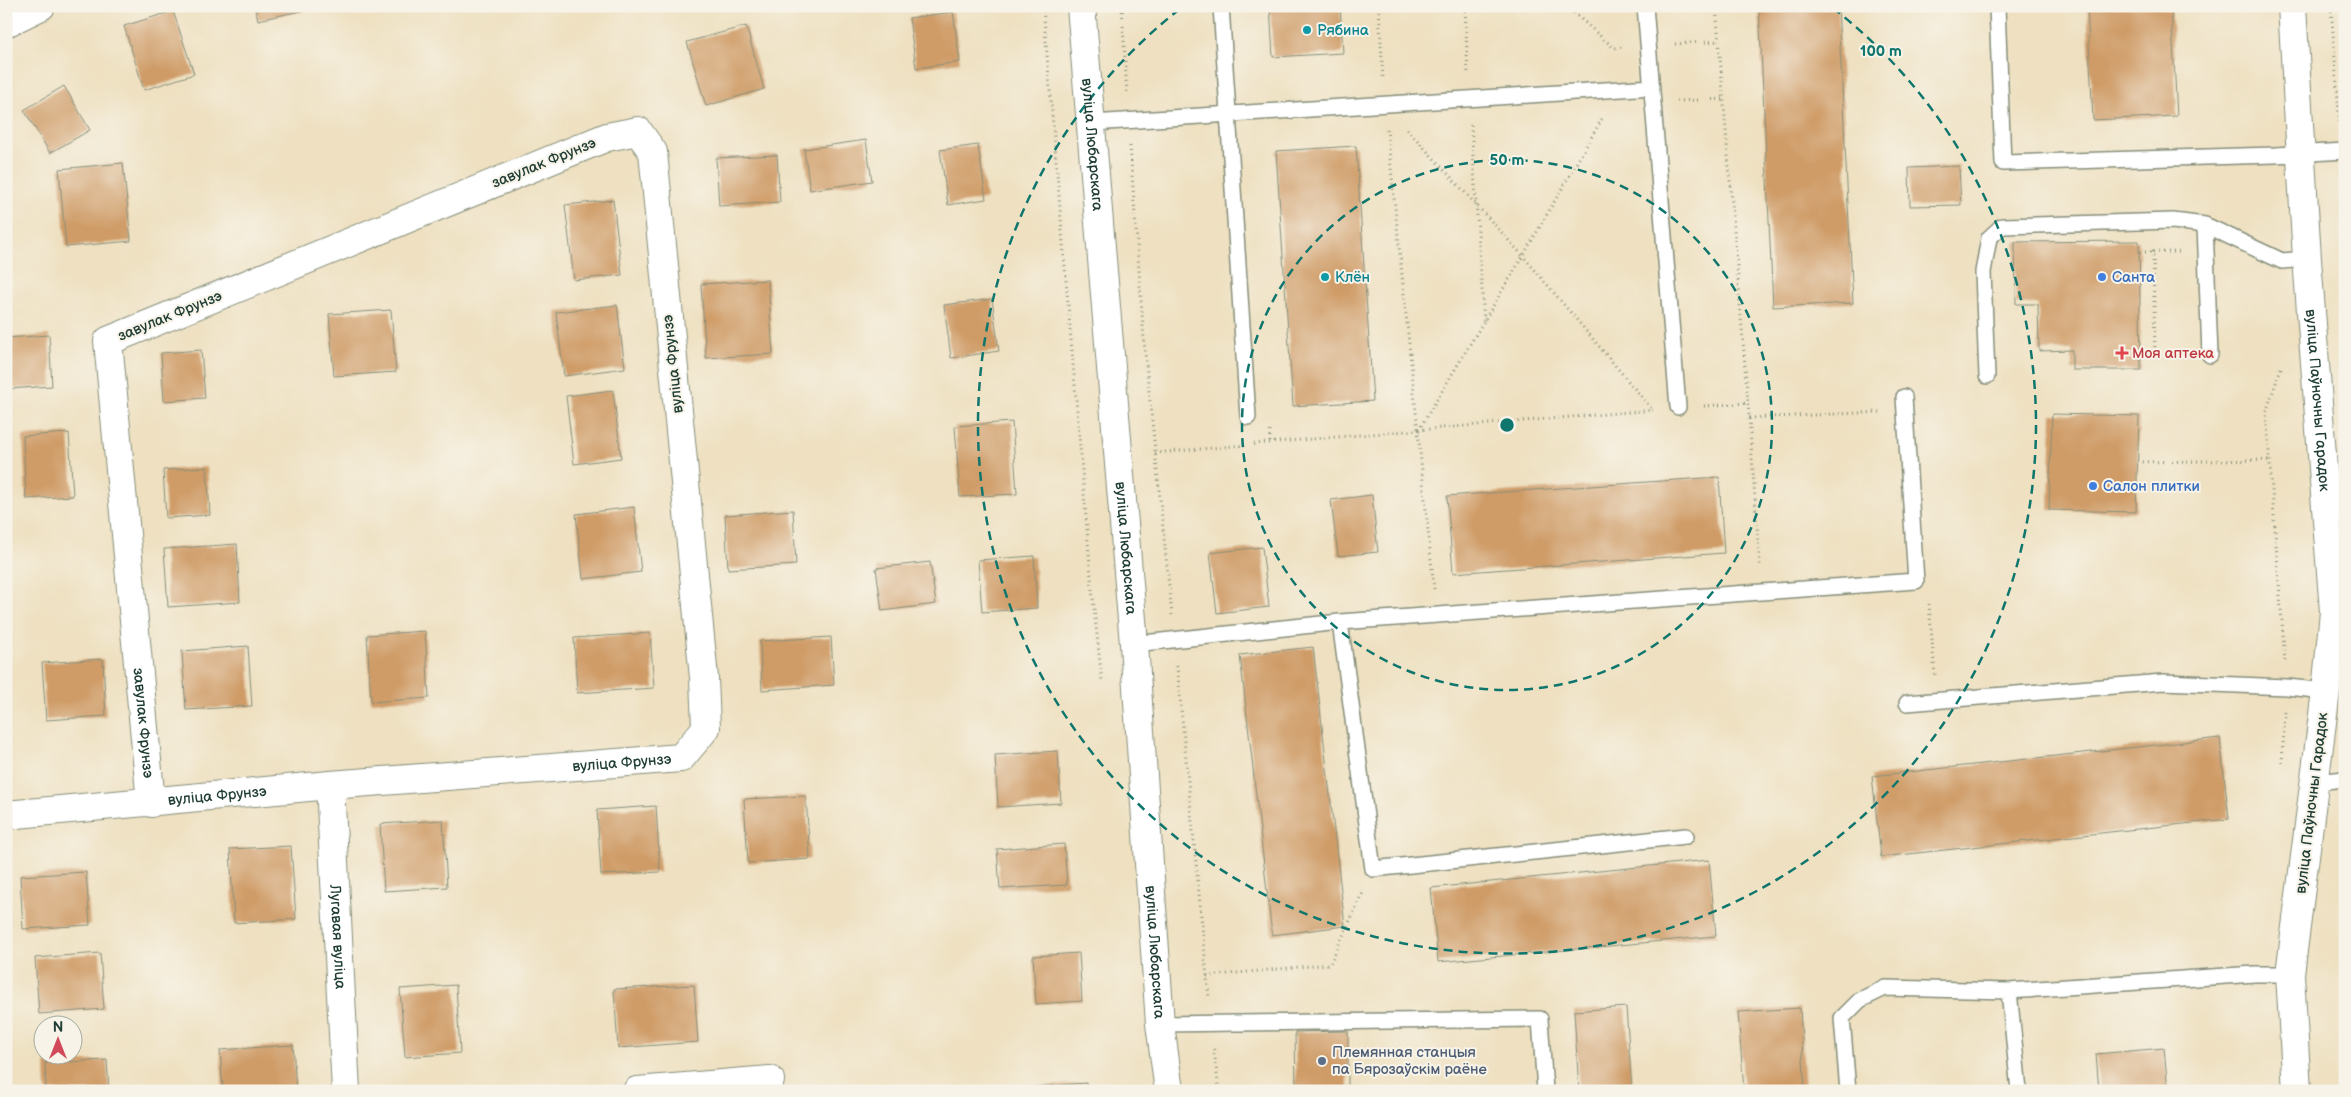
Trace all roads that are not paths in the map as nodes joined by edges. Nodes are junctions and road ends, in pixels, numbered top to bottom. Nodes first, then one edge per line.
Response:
1 (41, 6) edge
2 (1081, 6) edge
3 (1221, 6) edge
4 (1645, 6) edge
5 (1997, 6) edge
6 (2292, 6) edge
7 (6, 23) edge
8 (1653, 94) junction
9 (1228, 115) junction
10 (1092, 123) junction
11 (2343, 151) edge
12 (653, 152) joint
13 (2302, 154) junction
14 (2205, 225) junction
15 (2307, 260) junction
16 (2210, 356) dead end
17 (1987, 376) dead end
18 (1905, 404) road end
19 (1678, 407) road end
20 (1248, 417) dead end
21 (1340, 622) junction
22 (1134, 644) junction
23 (2326, 691) junction
24 (1907, 703) dead end
25 (2345, 779) edge
26 (2314, 782) junction
27 (330, 785) junction
28 (151, 803) junction
29 (6, 815) edge
30 (1686, 836) dead end
31 (2290, 974) junction
32 (2009, 991) junction
33 (1160, 1024) junction
34 (770, 1080) dead end
35 (346, 1091) edge
36 (637, 1091) edge
37 (1169, 1091) edge
38 (1545, 1091) edge
39 (1848, 1091) edge
40 (2019, 1091) edge
41 (2297, 1091) edge

1 - 7 street
2 - 10 street, вуліца Любарскага
3 - 9 lane
4 - 8 lane
5 - 13 lane
6 - 13 street, вуліца Паўночны Гарадок
8 - 9 lane
8 - 19 lane
9 - 10 lane
9 - 20 lane
10 - 22 street, вуліца Любарскага
11 - 13 lane
12 - 27 street, вуліца Фрунзэ
12 - 28 street, завулак Фрунзэ
13 - 15 street, вуліца Паўночны Гарадок
14 - 15 lane
14 - 16 lane
14 - 17 lane
15 - 23 street, вуліца Паўночны Гарадок
18 - 21 lane
21 - 22 lane
21 - 30 lane
22 - 33 street, вуліца Любарскага
23 - 24 lane
23 - 26 street, вуліца Паўночны Гарадок
25 - 26 lane
26 - 31 street, вуліца Паўночны Гарадок
27 - 28 street, вуліца Фрунзэ
27 - 35 street, Лугавая вуліца
28 - 29 street, вуліца Фрунзэ
31 - 32 lane
31 - 41 street, вуліца Паўночны Гарадок
32 - 39 lane
32 - 40 lane
33 - 37 street, вуліца Любарскага
33 - 38 lane
34 - 36 street

